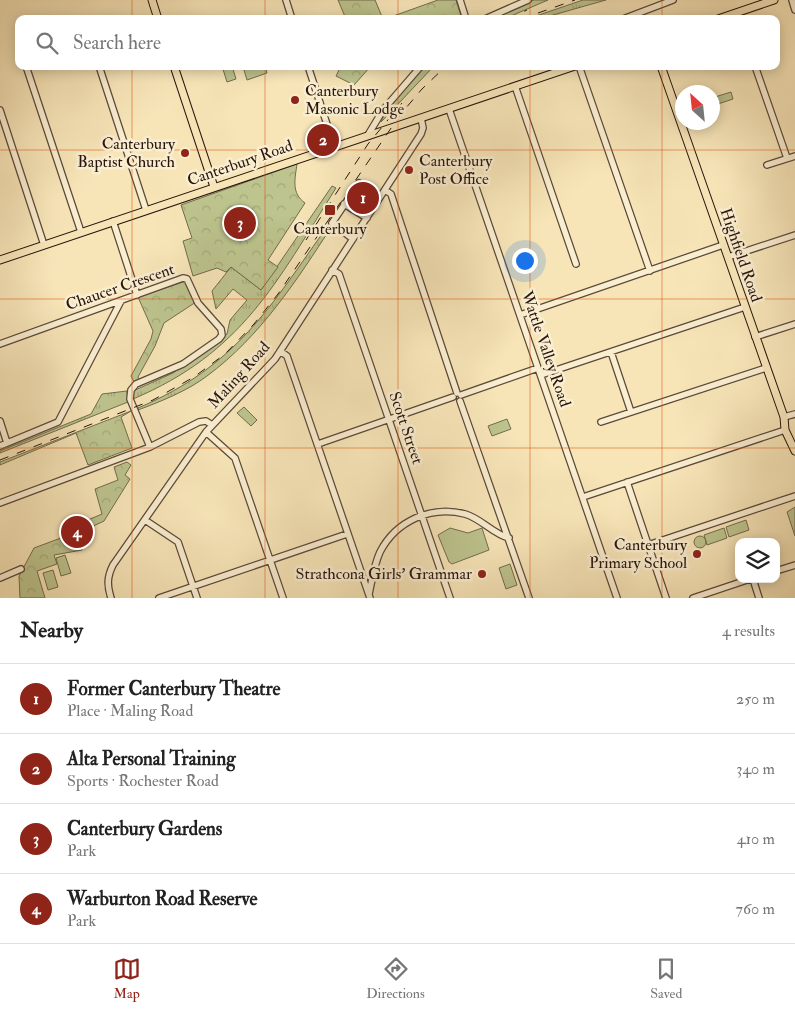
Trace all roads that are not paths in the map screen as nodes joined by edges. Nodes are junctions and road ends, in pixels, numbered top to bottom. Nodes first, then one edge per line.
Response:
1 (152, 0) edge
2 (286, 0) edge
3 (460, 0) edge
4 (528, 0) edge
5 (673, 0) edge
6 (774, 0) edge
7 (792, 0) edge
8 (795, 10) edge
9 (155, 15) edge
10 (291, 15) edge
11 (465, 15) edge
12 (494, 15) edge
13 (634, 15) edge
14 (739, 15) edge
15 (27, 70) edge
16 (100, 70) edge
17 (175, 70) edge
18 (309, 70) edge
19 (417, 70) edge
20 (565, 70) edge
21 (578, 70) edge
22 (662, 70) edge
23 (756, 70) edge
24 (515, 86) junction
25 (449, 108) junction
26 (0, 110) edge
27 (378, 118) junction
28 (420, 118) junction
29 (387, 129) junction
30 (368, 135) junction
31 (334, 146) junction
32 (795, 156) edge
33 (787, 158) junction
34 (767, 165) dead end
35 (359, 183) dead end
36 (214, 187) junction
37 (385, 190) junction
38 (344, 204) junction
39 (146, 210) junction
40 (367, 218) junction
41 (113, 222) junction
42 (81, 232) junction
43 (795, 234) edge
44 (353, 239) junction
45 (44, 245) junction
46 (723, 245) junction
47 (728, 257) junction
48 (0, 260) edge
49 (576, 264) dead end
50 (332, 270) junction
51 (650, 271) junction
52 (137, 295) junction
53 (120, 301) junction
54 (745, 307) junction
55 (520, 316) junction
56 (795, 324) edge
57 (755, 337) junction
58 (0, 344) edge
59 (280, 351) junction
60 (611, 352) junction
61 (538, 368) junction
62 (766, 368) junction
63 (540, 375) junction
64 (458, 396) junction
65 (631, 412) junction
66 (795, 414) edge
67 (784, 418) junction
68 (389, 420) junction
69 (0, 421) edge
70 (601, 422) dead end
71 (212, 425) junction
72 (786, 430) junction
73 (206, 432) junction
74 (7, 443) junction
75 (318, 444) junction
76 (0, 446) edge
77 (150, 447) junction
78 (795, 452) edge
79 (627, 482) junction
80 (795, 496) edge
81 (583, 497) junction
82 (0, 503) edge
83 (421, 515) junction
84 (145, 520) junction
85 (347, 534) junction
86 (509, 538) junction
87 (648, 545) junction
88 (270, 560) junction
89 (795, 565) edge
90 (21, 569) dead end
91 (780, 570) edge
92 (373, 572) junction
93 (362, 575) junction
94 (0, 578) edge
95 (739, 583) edge
96 (753, 583) edge
97 (193, 586) junction
98 (369, 597) edge
99 (111, 598) edge
100 (158, 598) edge
101 (197, 598) edge
102 (283, 598) edge
103 (450, 598) edge
104 (529, 598) edge
105 (618, 598) edge
106 (666, 598) edge
107 (693, 598) edge
108 (759, 598) edge

1 - 9 main road
2 - 10 street
3 - 11 street
4 - 12 street
5 - 13 street
6 - 14 main road
7 - 8 street
15 - 42 street
16 - 39 street
17 - 36 main road
18 - 31 street
19 - 27 street
20 - 24 main road, Canterbury Road
21 - 51 street
22 - 46 main road, Highfield Road
23 - 33 street
24 - 25 main road, Canterbury Road
24 - 49 street
25 - 28 main road, Canterbury Road
25 - 55 street, Wattle Valley Road
26 - 45 street
27 - 29 street
27 - 30 street
28 - 29 main road, Canterbury Road
28 - 37 street, Maling Road
29 - 30 main road, Canterbury Road
30 - 31 main road, Canterbury Road
31 - 36 main road, Canterbury Road
32 - 33 street
33 - 34 street
35 - 38 street
36 - 39 main road, Canterbury Road
37 - 40 street, Maling Road
37 - 64 street
38 - 40 street
38 - 44 street
39 - 41 main road, Canterbury Road
40 - 44 street, Maling Road
41 - 42 main road, Canterbury Road
41 - 52 street
42 - 45 main road, Canterbury Road
43 - 47 street
44 - 50 street, Maling Road
45 - 48 main road, Canterbury Road
46 - 47 main road, Highfield Road
46 - 51 street
47 - 54 main road, Highfield Road
50 - 59 street, Maling Road
50 - 68 street, Scott Street
51 - 55 street
52 - 53 street, Chaucer Crescent
52 - 77 street, Chaucer Crescent
53 - 58 street, Chaucer Crescent
53 - 74 street
54 - 57 main road, Highfield Road
54 - 60 street
55 - 61 street, Wattle Valley Road
56 - 57 street
57 - 62 main road, Highfield Road
59 - 71 street, Maling Road
59 - 75 street
60 - 63 street
60 - 65 street
61 - 63 street, Wattle Valley Road
61 - 64 street
62 - 65 street
62 - 67 main road, Highfield Road
63 - 81 street, Wattle Valley Road
64 - 68 street
64 - 86 street
65 - 70 street
66 - 67 street
67 - 72 main road, Highfield Road
68 - 75 street
68 - 83 street, Scott Street
69 - 74 street
71 - 73 street, Maling Road
71 - 77 street
72 - 78 main road, Highfield Road
72 - 79 street
73 - 84 street, Maling Road
73 - 88 street
74 - 76 street
75 - 85 street
77 - 82 street
79 - 81 street
79 - 87 street
80 - 87 street
81 - 105 street, Wattle Valley Road
83 - 86 street
83 - 92 street
83 - 103 street, Scott Street
84 - 97 street
84 - 99 street, Maling Road
85 - 88 street
85 - 93 street
86 - 104 street
87 - 106 street
88 - 97 street
88 - 102 street
89 - 91 street
90 - 94 street
92 - 93 street
92 - 98 street
93 - 98 street
95 - 107 street
96 - 108 street
97 - 100 street
97 - 101 street

